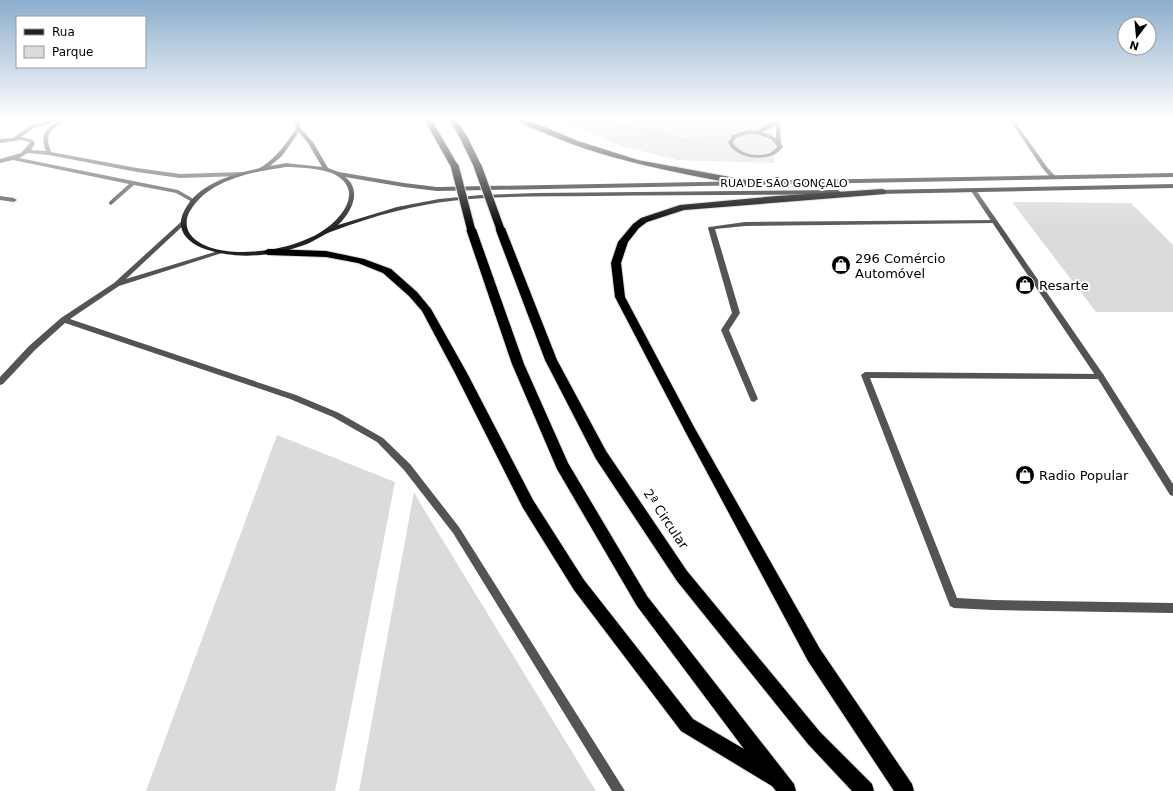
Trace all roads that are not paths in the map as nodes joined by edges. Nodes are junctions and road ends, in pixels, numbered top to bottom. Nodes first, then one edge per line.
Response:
1 (16, 156) edge
2 (64, 156) edge
3 (279, 156) edge
4 (318, 156) edge
5 (449, 156) edge
6 (473, 156) edge
7 (616, 156) edge
8 (1037, 156) edge
9 (12, 158) junction
10 (0, 161) edge
11 (264, 168) junction
12 (326, 169) junction
13 (241, 174) junction
14 (339, 174) junction
15 (1173, 175) edge
16 (1054, 178) junction
17 (133, 183) junction
18 (752, 184) junction
19 (1173, 186) edge
20 (974, 191) junction
21 (882, 192) junction
22 (0, 198) edge
23 (14, 200) dead end
24 (194, 201) junction
25 (111, 203) dead end
26 (184, 222) junction
27 (995, 222) junction
28 (328, 230) junction
29 (220, 252) junction
30 (268, 252) junction
31 (116, 285) junction
32 (64, 320) junction
33 (1100, 376) junction
34 (0, 382) edge
35 (754, 399) dead end
36 (1173, 492) edge
37 (1173, 608) edge
38 (782, 785) edge
39 (619, 791) edge
40 (864, 791) edge
41 (905, 791) edge

1 - 9 street
2 - 13 street
3 - 11 main road
4 - 12 main road
5 - 38 highway, bridge
6 - 40 highway, 2ª Circular, bridge
7 - 18 highway
8 - 16 street
9 - 10 street
9 - 17 street
11 - 12 main road, RUA DE SÃO GONÇALO
11 - 13 main road, RUA DE SÃO GONÇALO
12 - 14 main road, RUA DE SÃO GONÇALO
13 - 24 main road, RUA DE SÃO GONÇALO
14 - 18 main road, RUA DE SÃO GONÇALO
14 - 28 main road
15 - 16 main road, RUA DE SÃO GONÇALO
16 - 18 main road, RUA DE SÃO GONÇALO
17 - 24 street
17 - 25 street
19 - 20 main road, RUA DE SÃO GONÇALO
20 - 21 main road, RUA DE SÃO GONÇALO
20 - 27 street
21 - 28 main road, RUA DE SÃO GONÇALO
21 - 41 highway
22 - 23 street
24 - 26 main road
26 - 29 main road
26 - 31 street
27 - 33 street
27 - 35 street
28 - 30 main road
29 - 30 main road
29 - 31 street
30 - 38 highway
31 - 32 street
32 - 34 street
32 - 39 street
33 - 36 street
33 - 37 street

